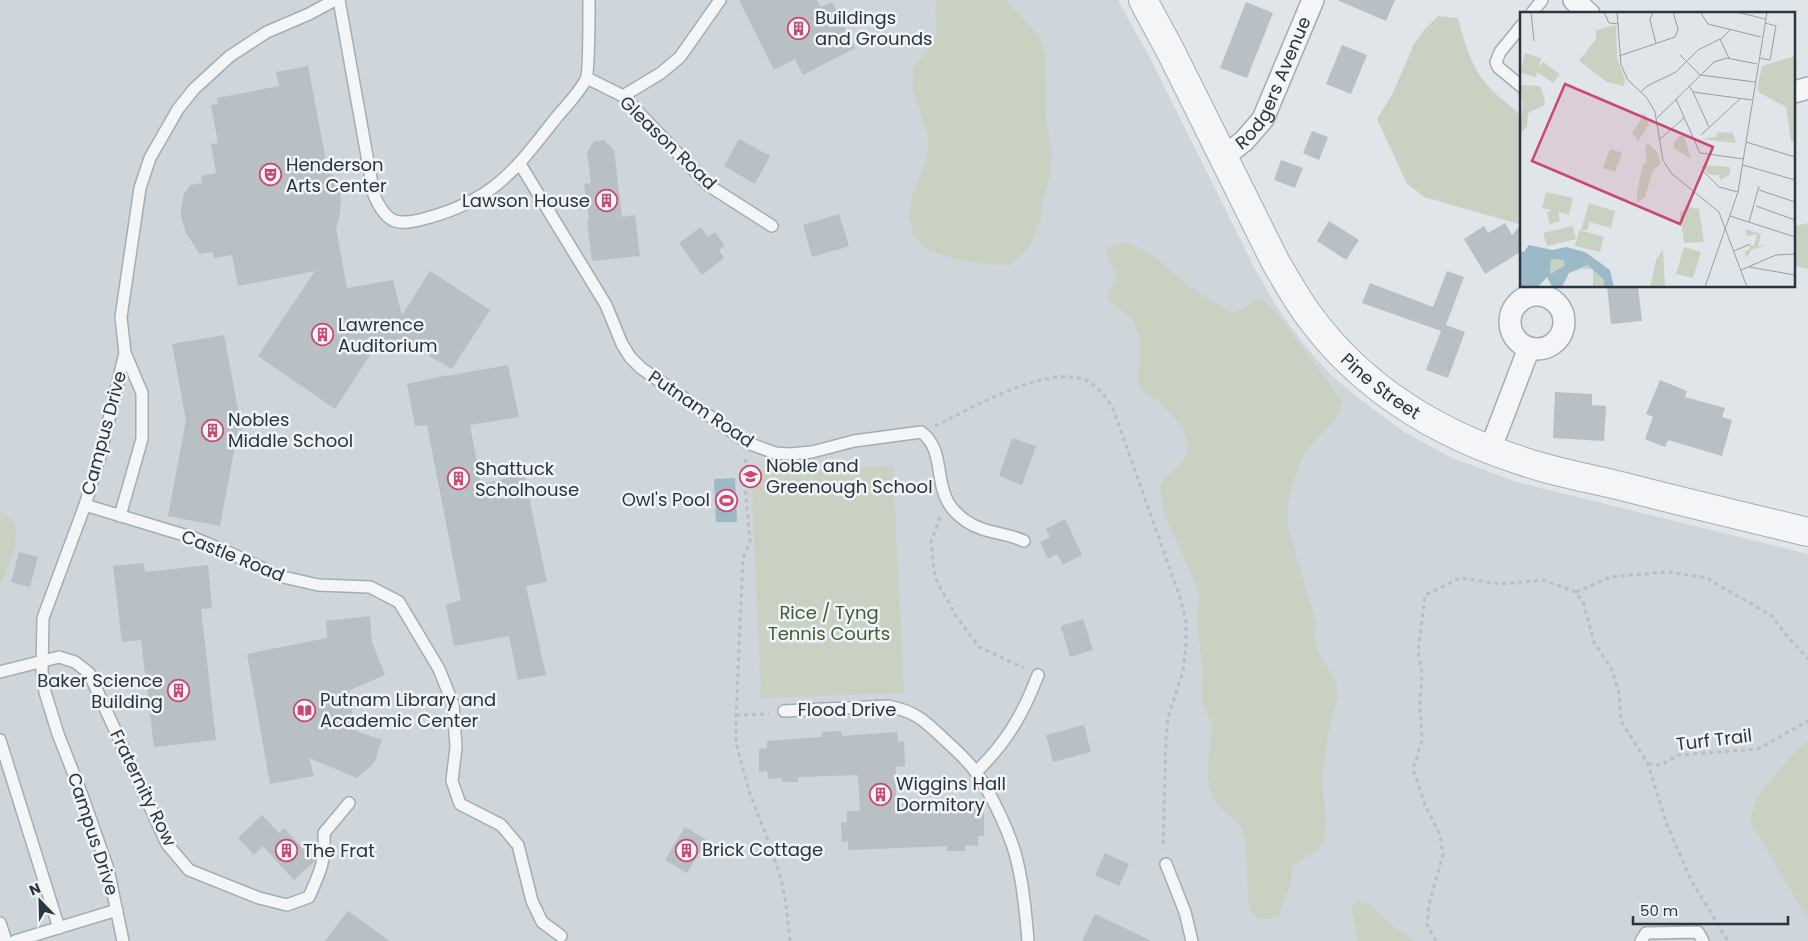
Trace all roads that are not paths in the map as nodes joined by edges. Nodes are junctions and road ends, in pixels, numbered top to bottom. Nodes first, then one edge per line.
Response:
1 (337, 0) edge
2 (589, 0) edge
3 (720, 0) edge
4 (1143, 0) edge
5 (1313, 0) edge
6 (1542, 0) edge
7 (1574, 0) edge
8 (1533, 12) edge
9 (1588, 12) edge
10 (1520, 27) edge
11 (588, 78) junction
12 (1520, 85) edge
13 (623, 96) junction
14 (1223, 157) junction
15 (520, 164) junction
16 (772, 226) dead end
17 (1529, 348) dead end
18 (125, 353) junction
19 (1490, 450) junction
20 (85, 505) junction
21 (120, 516) junction
22 (1808, 532) edge
23 (1024, 541) dead end
24 (42, 661) junction
25 (0, 672) edge
26 (1038, 675) road end
27 (784, 711) road end
28 (0, 740) edge
29 (976, 772) junction
30 (349, 803) dead end
31 (1166, 864) road end
32 (117, 910) junction
33 (0, 923) edge
34 (59, 928) junction
35 (561, 936) dead end
36 (6, 941) edge
37 (15, 941) edge
38 (123, 941) edge
39 (1028, 941) edge
40 (1192, 941) edge
41 (1641, 941) edge
42 (1703, 941) edge

1 - 15 lane, Campus Drive
1 - 18 lane, Campus Drive
2 - 11 lane
3 - 13 lane
4 - 14 street, Pine Street
5 - 14 street, Rodgers Avenue
6 - 8 lane
7 - 9 street
10 - 12 lane
11 - 13 lane, Gleason Road
11 - 15 lane, Campus Drive
13 - 16 lane, Gleason Road
14 - 19 street, Pine Street
15 - 23 lane, Putnam Road
17 - 19 street
18 - 20 lane, Campus Drive
18 - 21 lane
19 - 22 street, Pine Street
20 - 21 lane, Castle Road
20 - 24 lane, Campus Drive
21 - 35 lane, Castle Road
24 - 25 lane, Fraternity Row
24 - 30 lane, Fraternity Row
24 - 32 lane, Campus Drive
26 - 29 lane
27 - 29 lane, Flood Drive
28 - 34 lane
29 - 39 lane, Flood Drive
31 - 40 lane
32 - 34 lane
32 - 38 lane, Campus Drive
33 - 36 lane
34 - 37 lane
41 - 42 lane

